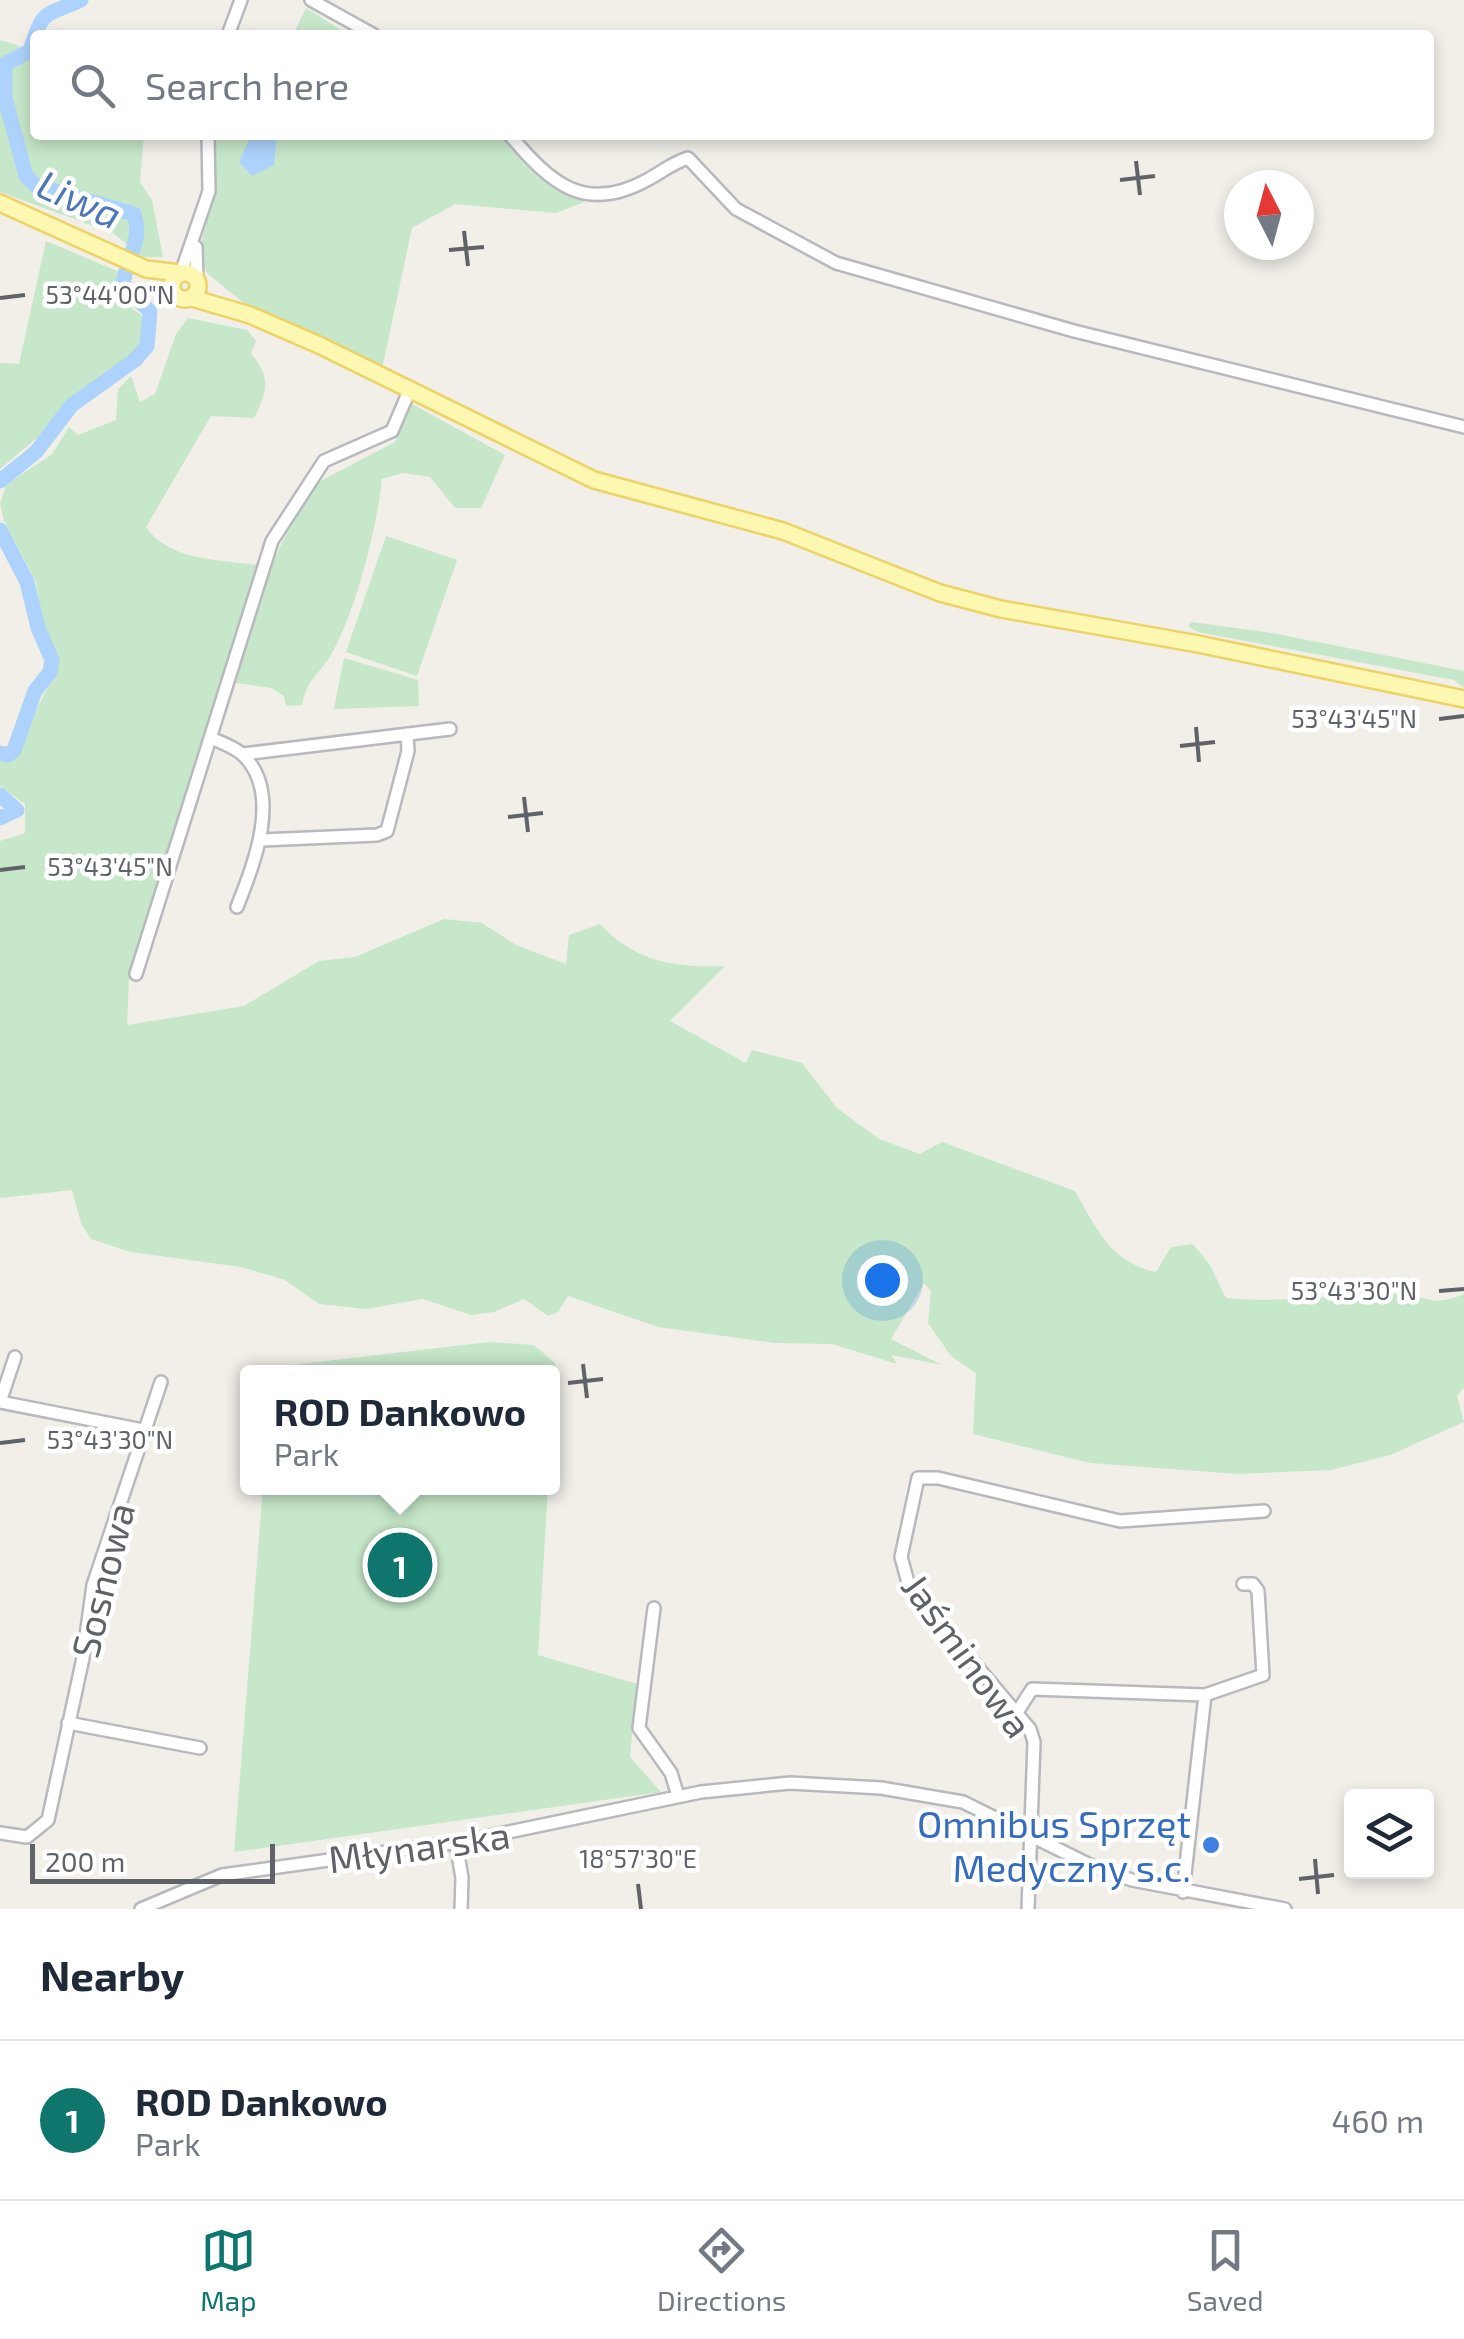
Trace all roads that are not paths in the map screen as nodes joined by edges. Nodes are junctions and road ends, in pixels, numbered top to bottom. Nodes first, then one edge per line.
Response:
1 (242, 0) edge
2 (312, 0) edge
3 (230, 30) edge
4 (365, 30) edge
5 (208, 140) edge
6 (515, 140) edge
7 (0, 203) edge
8 (197, 233) junction
9 (146, 268) junction
10 (181, 273) junction
11 (197, 280) junction
12 (172, 288) junction
13 (192, 298) junction
14 (250, 315) junction
15 (410, 388) junction
16 (1464, 427) edge
17 (1464, 699) edge
18 (450, 729) dead end
19 (406, 734) junction
20 (211, 738) junction
21 (244, 754) junction
22 (262, 840) junction
23 (237, 907) dead end
24 (136, 974) dead end
25 (14, 1357) dead end
26 (161, 1382) dead end
27 (0, 1402) edge
28 (143, 1430) junction
29 (1264, 1511) dead end
30 (1242, 1584) dead end
31 (654, 1608) dead end
32 (1206, 1695) junction
33 (1016, 1714) junction
34 (68, 1723) junction
35 (200, 1748) dead end
36 (678, 1796) junction
37 (0, 1833) edge
38 (1031, 1833) junction
39 (456, 1843) junction
40 (1183, 1892) junction
41 (141, 1909) edge
42 (461, 1909) edge
43 (1028, 1909) edge
44 (1285, 1909) edge

1 - 3 street
2 - 4 street
5 - 8 street
6 - 16 street
7 - 9 main road
8 - 10 street
8 - 11 street
9 - 10 main road
9 - 12 main road
10 - 11 main road
10 - 12 main road
11 - 13 main road
11 - 14 main road
12 - 13 main road
13 - 14 main road
14 - 15 main road
15 - 17 main road
15 - 20 street
18 - 19 street
19 - 21 street
19 - 22 street
20 - 21 street
20 - 24 street
21 - 22 street
22 - 23 street
25 - 27 street
26 - 28 street, Sosnowa
27 - 28 street
28 - 34 street, Sosnowa
29 - 33 street, Jaśminowa
30 - 32 street
31 - 36 street
32 - 33 street
32 - 40 street
33 - 38 street, Jaśminowa
34 - 35 street
34 - 37 street, Sosnowa
36 - 38 street, Młynarska
36 - 39 street, Młynarska
38 - 40 street, Młynarska
38 - 43 street, Jaśminowa
39 - 41 street, Młynarska
39 - 42 street
40 - 44 street, Młynarska

